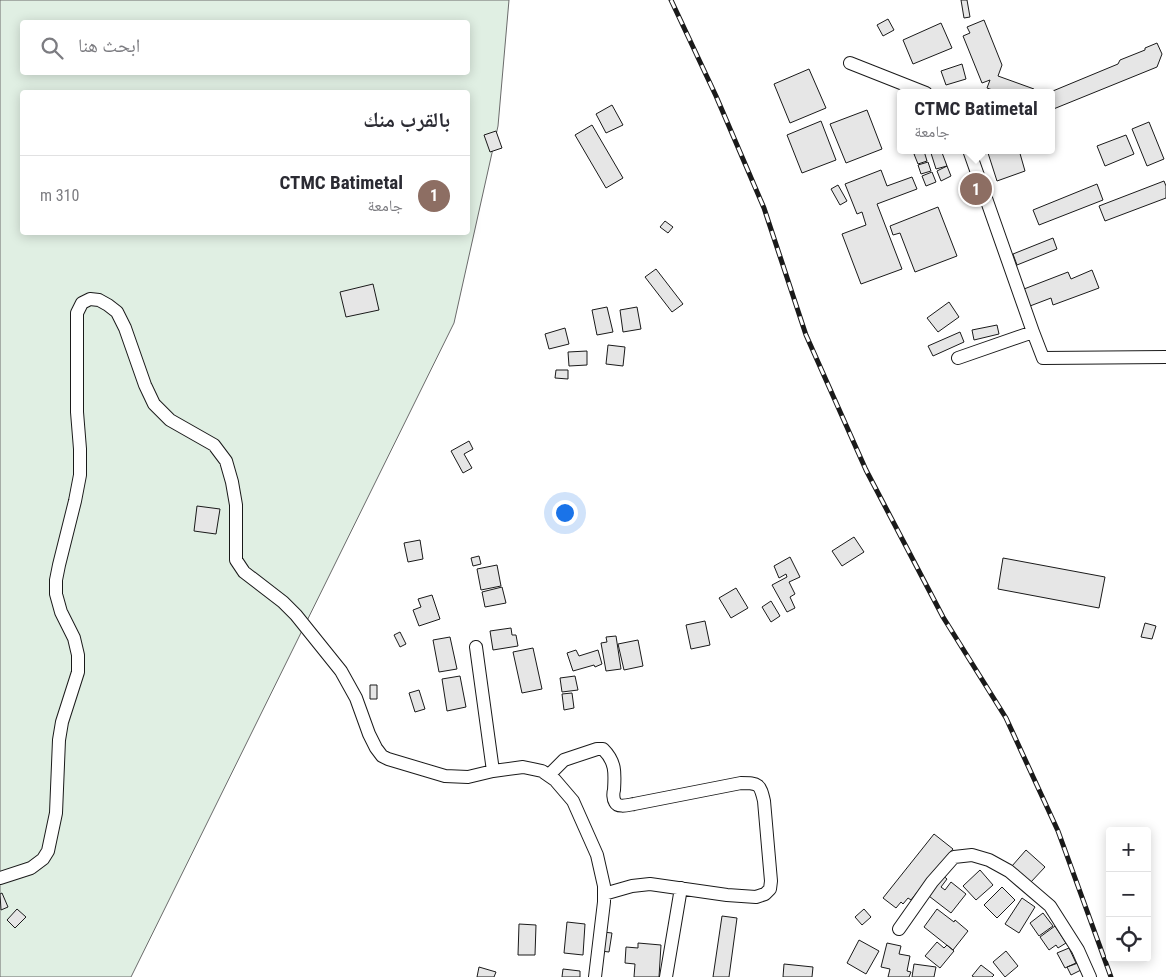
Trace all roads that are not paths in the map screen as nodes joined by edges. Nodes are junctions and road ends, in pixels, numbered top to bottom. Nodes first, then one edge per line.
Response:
1 (850, 62) dead end
2 (916, 89) edge
3 (970, 154) edge
4 (1033, 332) junction
5 (1166, 357) edge
6 (958, 358) dead end
7 (476, 647) dead end
8 (493, 771) junction
9 (549, 775) junction
10 (0, 878) edge
11 (681, 888) junction
12 (604, 894) junction
13 (899, 929) dead end
14 (594, 977) edge
15 (666, 977) edge
16 (1090, 977) edge

1 - 2 street
3 - 4 street
4 - 5 street
4 - 6 street
7 - 8 street
8 - 9 street
8 - 10 street
9 - 11 street
9 - 12 street
11 - 12 street
11 - 15 street
12 - 14 street
13 - 16 street

